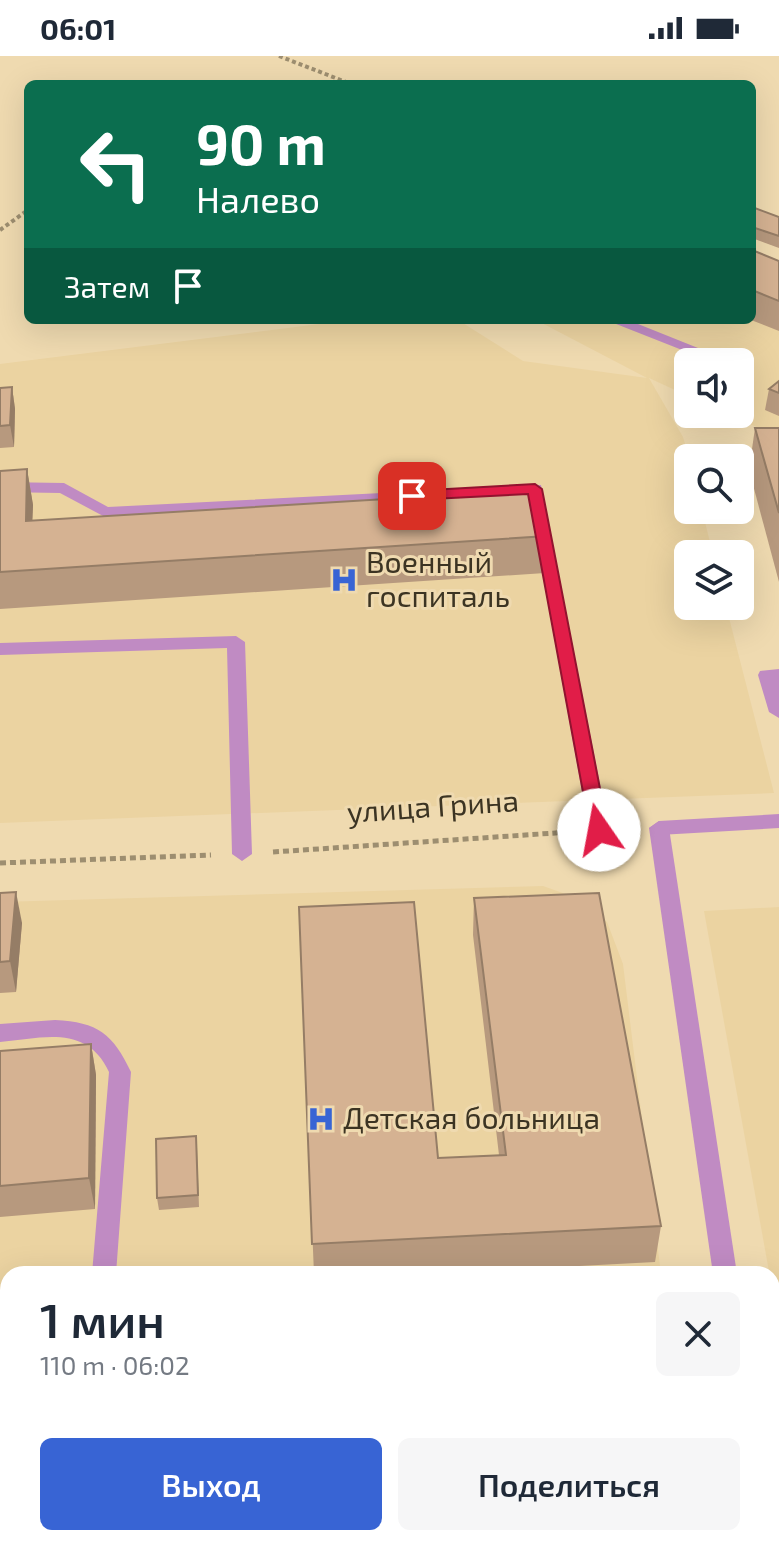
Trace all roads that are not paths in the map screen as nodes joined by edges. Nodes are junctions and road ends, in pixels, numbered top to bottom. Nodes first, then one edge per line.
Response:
1 (625, 324) edge
2 (688, 348) edge
3 (0, 487) edge
4 (0, 649) edge
5 (779, 675) edge
6 (779, 712) edge
7 (779, 821) edge
8 (599, 830) road end
9 (242, 854) road end
10 (0, 1033) edge
11 (105, 1266) edge
12 (724, 1266) edge

1 - 2 street
3 - 8 street
4 - 9 street
5 - 6 street
7 - 12 street
10 - 11 street

